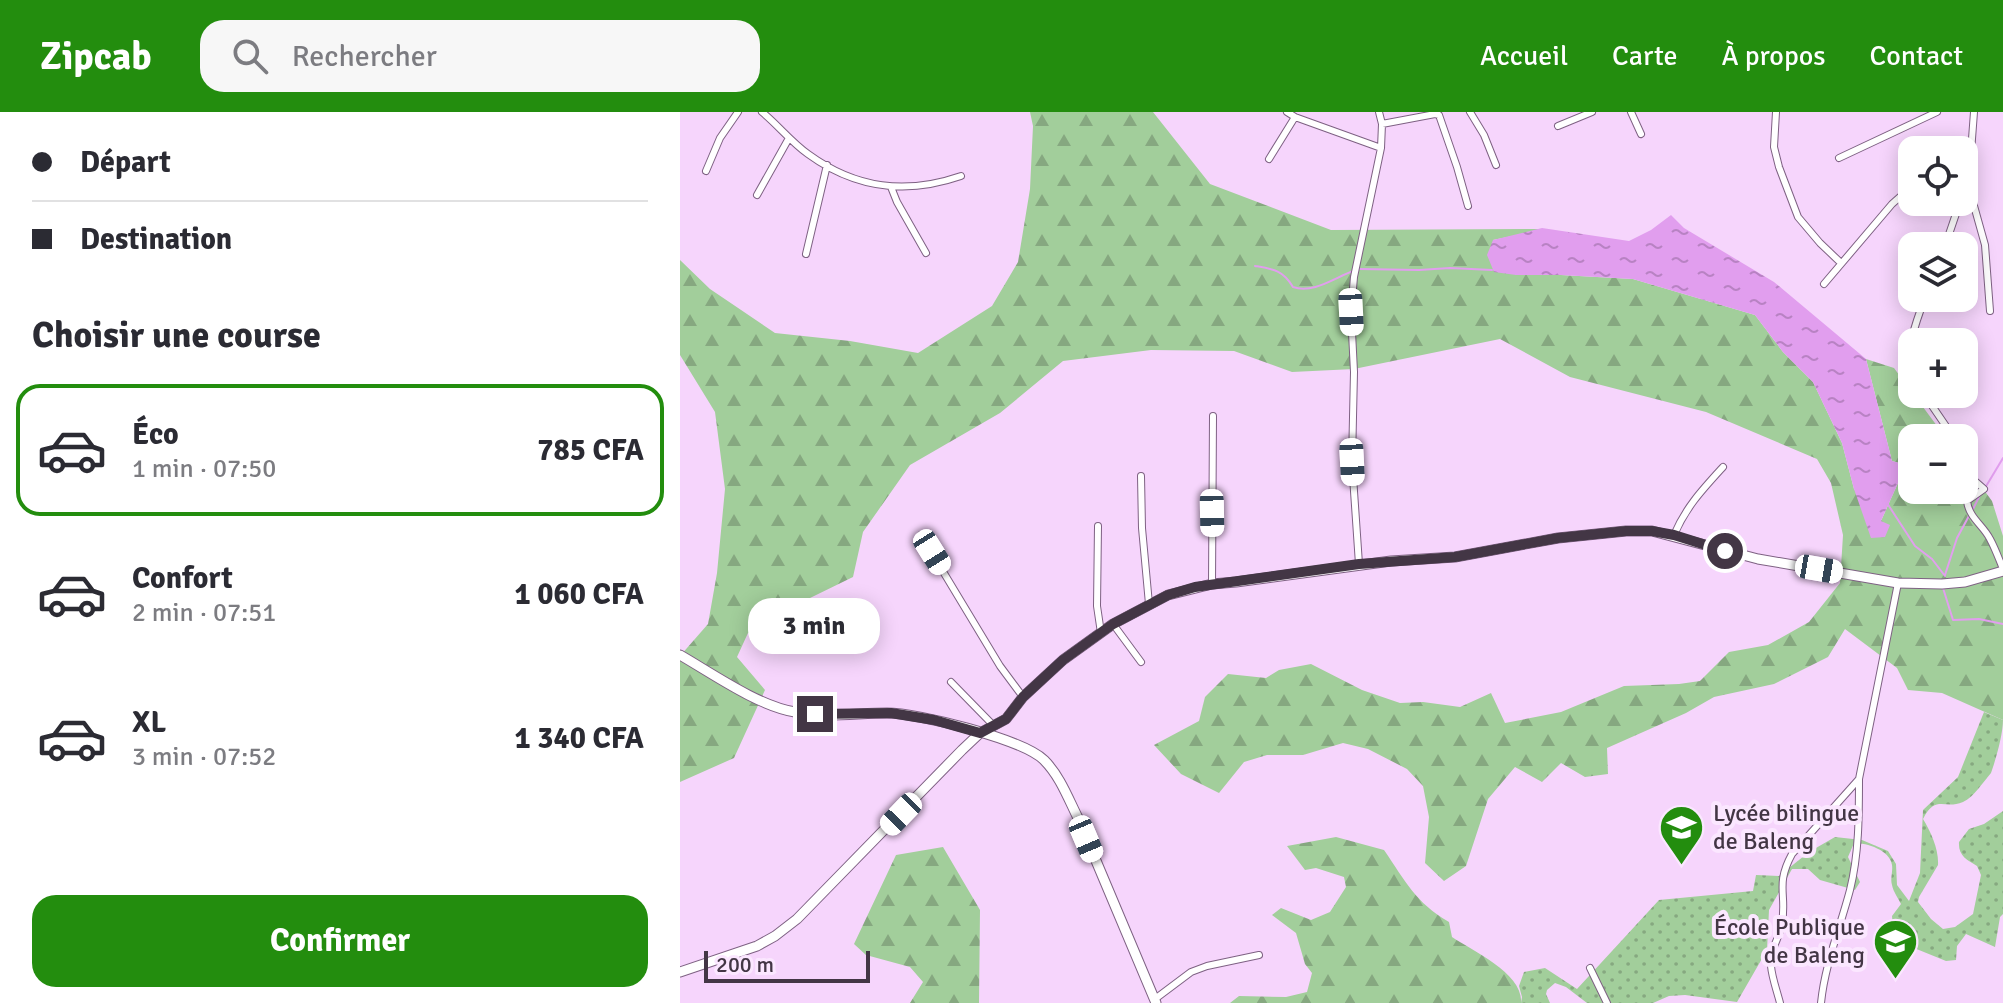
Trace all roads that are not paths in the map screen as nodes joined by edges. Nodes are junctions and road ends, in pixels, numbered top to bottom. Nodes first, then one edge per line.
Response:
1 (738, 112) edge
2 (762, 112) edge
3 (1287, 112) edge
4 (1379, 112) edge
5 (1470, 112) edge
6 (1592, 112) edge
7 (1631, 112) edge
8 (1776, 112) edge
9 (1937, 112) edge
10 (1974, 112) edge
11 (1295, 117) junction
12 (1382, 124) junction
13 (1558, 126) dead end
14 (1641, 134) dead end
15 (1972, 136) edge
16 (789, 138) junction
17 (1381, 148) junction
18 (1839, 158) dead end
19 (1269, 159) dead end
20 (827, 165) junction
21 (1496, 165) dead end
22 (706, 171) dead end
23 (961, 176) dead end
24 (891, 187) junction
25 (757, 195) dead end
26 (1898, 199) edge
27 (1468, 206) dead end
28 (1977, 216) edge
29 (926, 253) dead end
30 (806, 254) dead end
31 (1841, 263) junction
32 (1824, 284) dead end
33 (1990, 311) dead end
34 (1213, 416) dead end
35 (1723, 467) dead end
36 (1141, 476) dead end
37 (1967, 504) edge
38 (1098, 526) dead end
39 (921, 535) dead end
40 (1674, 535) junction
41 (1359, 564) junction
42 (2003, 570) edge
43 (1898, 583) junction
44 (1212, 584) junction
45 (1149, 604) junction
46 (1113, 624) junction
47 (1101, 633) junction
48 (680, 655) edge
49 (1141, 662) dead end
50 (951, 682) dead end
51 (1023, 697) junction
52 (994, 726) junction
53 (980, 733) junction
54 (1859, 779) junction
55 (1259, 955) dead end
56 (1590, 968) dead end
57 (680, 972) edge
58 (1155, 1001) edge
59 (1607, 1003) edge
60 (1780, 1003) edge
61 (1821, 1003) edge

1 - 22 street
2 - 16 street
3 - 11 street
4 - 12 street
5 - 21 street
6 - 13 street
7 - 14 street
8 - 31 street
9 - 18 street
10 - 15 street
11 - 17 street
11 - 19 street
12 - 17 street
12 - 27 street
16 - 20 street
16 - 25 street
17 - 41 street
20 - 24 street
20 - 30 street
23 - 24 street
24 - 29 street
26 - 31 street
28 - 33 street
31 - 32 street
34 - 44 street
35 - 40 street
36 - 45 street
37 - 42 street
38 - 47 street
39 - 51 street
40 - 41 street
40 - 43 street
41 - 44 street
42 - 43 street
43 - 54 street
44 - 45 street
45 - 46 street
46 - 47 street
46 - 49 street
47 - 51 street
48 - 53 street
50 - 52 street
51 - 52 street
52 - 53 street
53 - 57 street
53 - 58 street
54 - 60 street
54 - 61 street
55 - 58 street
56 - 59 street

